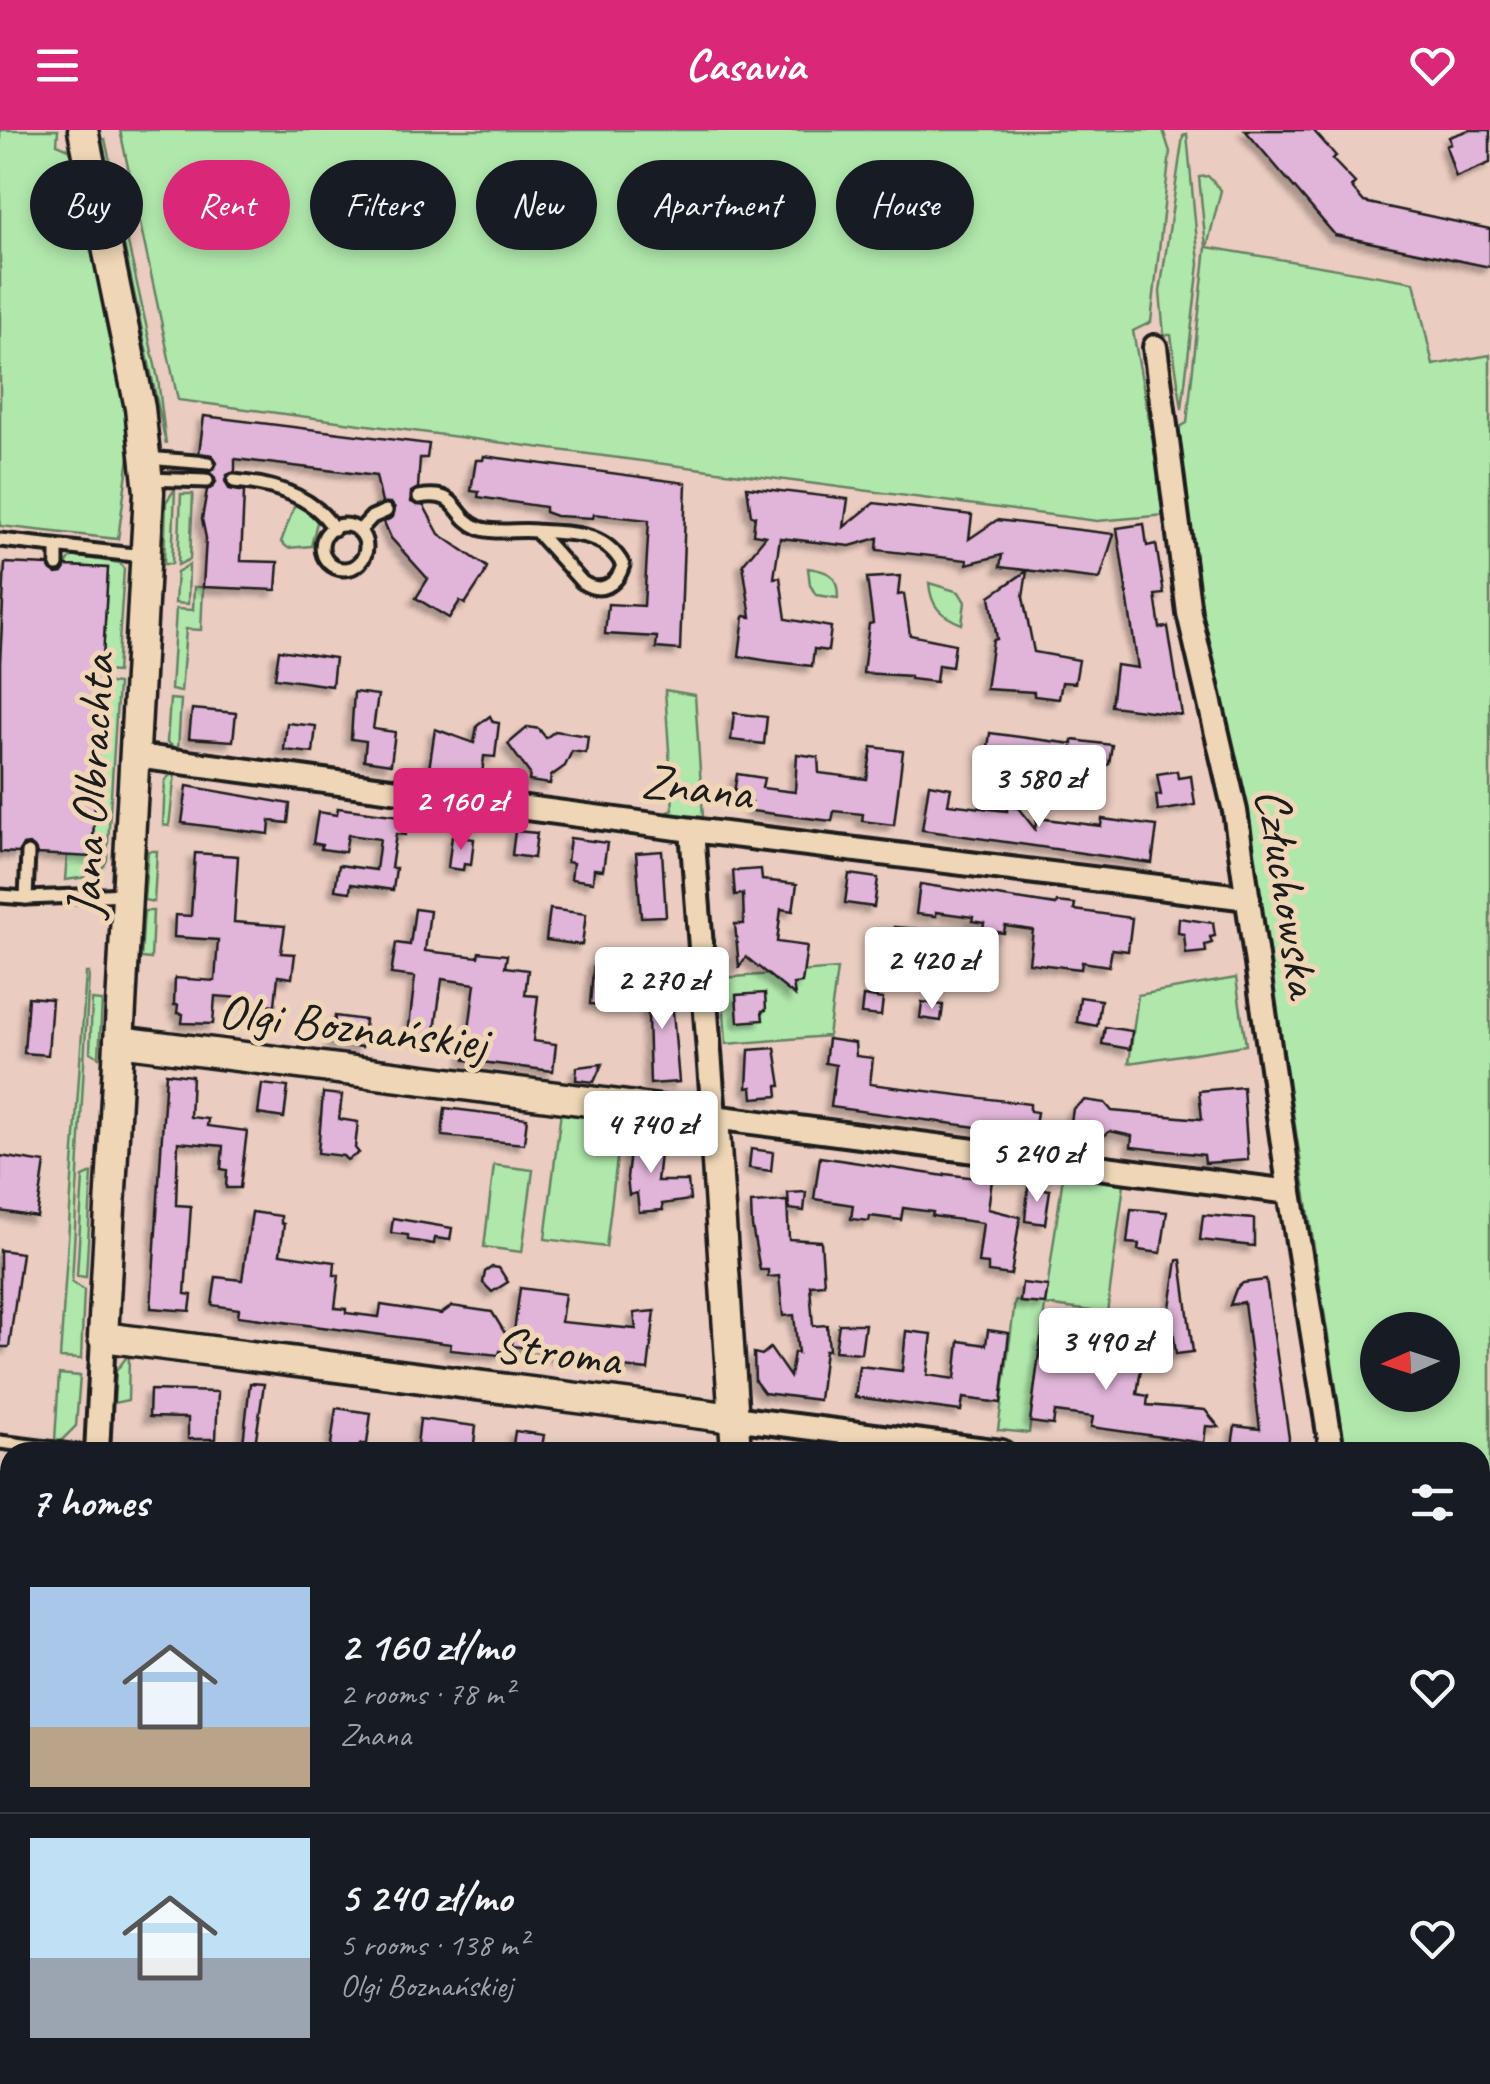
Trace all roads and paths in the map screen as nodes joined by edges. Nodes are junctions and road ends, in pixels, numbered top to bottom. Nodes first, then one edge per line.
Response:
1 (83, 130) edge
2 (1155, 346) dead end
3 (208, 462) dead end
4 (147, 468) junction
5 (207, 480) dead end
6 (234, 481) dead end
7 (419, 497) dead end
8 (386, 511) dead end
9 (334, 529) junction
10 (360, 530) junction
11 (536, 530) junction
12 (0, 540) edge
13 (58, 547) junction
14 (147, 556) junction
15 (56, 565) dead end
16 (136, 756) junction
17 (692, 830) junction
18 (28, 853) dead end
19 (128, 894) junction
20 (0, 896) edge
21 (26, 898) junction
22 (1248, 898) junction
23 (119, 1040) junction
24 (714, 1118) junction
25 (1290, 1192) junction
26 (103, 1337) junction
27 (733, 1418) junction
28 (98, 1442) edge
29 (735, 1442) edge
30 (921, 1442) edge
31 (1330, 1442) edge

1 - 4 street, Jana Olbrachta
2 - 22 street, Człuchowska
3 - 4 lane
4 - 5 lane
4 - 14 street, Jana Olbrachta
6 - 9 lane
7 - 11 lane
8 - 10 lane
9 - 10 lane
9 - 10 lane
11 - 11 lane
12 - 13 lane
13 - 14 lane
13 - 15 lane
14 - 16 street, Jana Olbrachta
16 - 17 street, Znana
16 - 19 street, Jana Olbrachta
17 - 22 street, Znana
17 - 24 street
18 - 21 lane
19 - 21 lane
19 - 23 street, Jana Olbrachta
20 - 21 lane
22 - 25 street, Człuchowska
23 - 24 street, Olgi Boznańskiej
23 - 26 street, Jana Olbrachta
24 - 25 street, Olgi Boznańskiej
24 - 27 street
25 - 31 street, Człuchowska
26 - 27 street, Stroma
26 - 28 street, Jana Olbrachta
27 - 29 street
27 - 30 street, Stroma

